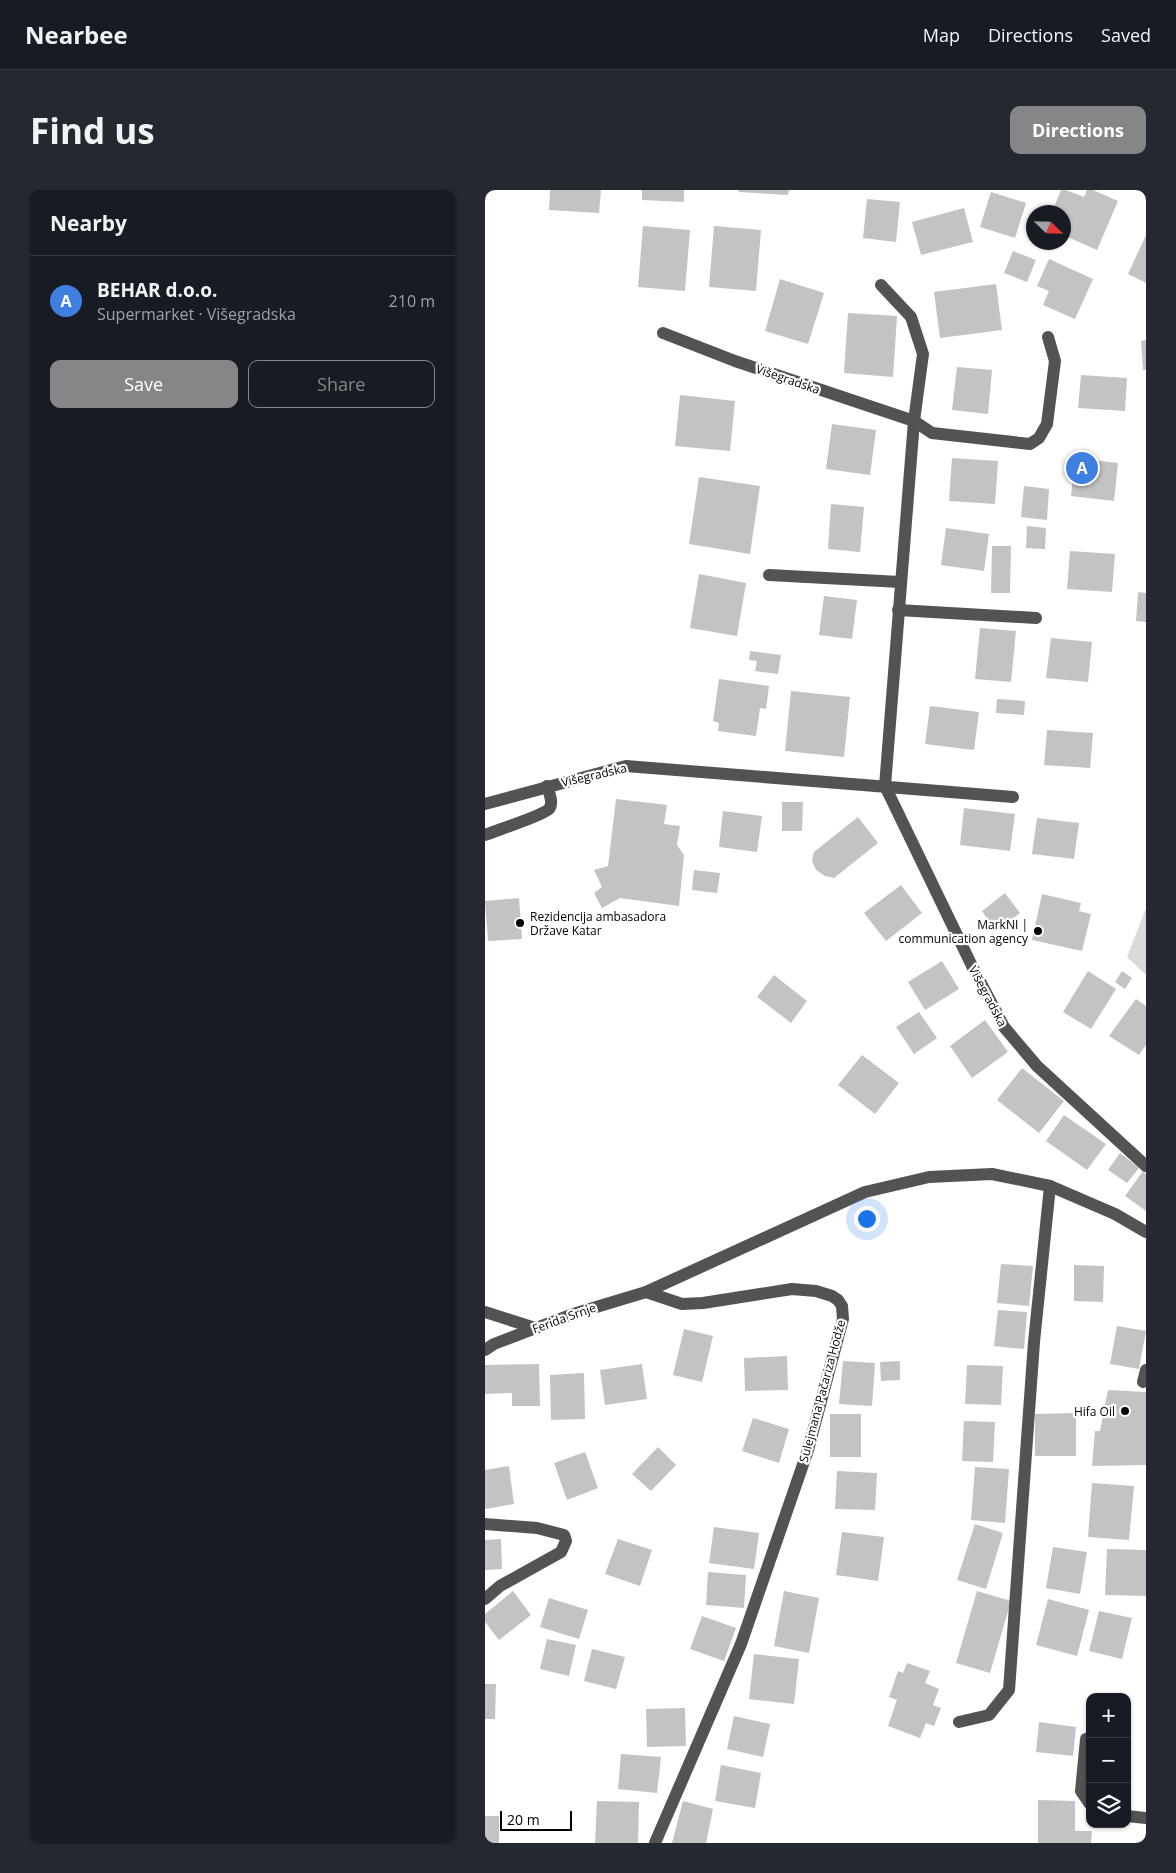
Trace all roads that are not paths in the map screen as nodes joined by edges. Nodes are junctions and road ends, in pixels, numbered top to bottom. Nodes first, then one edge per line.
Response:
1 (881, 285) dead end
2 (663, 333) dead end
3 (1049, 337) dead end
4 (914, 421) junction
5 (769, 575) dead end
6 (900, 582) junction
7 (899, 610) junction
8 (1036, 618) dead end
9 (547, 786) junction
10 (885, 786) junction
11 (1013, 797) dead end
12 (485, 804) edge
13 (485, 835) edge
14 (1146, 1166) edge
15 (1050, 1186) junction
16 (1146, 1232) edge
17 (645, 1292) junction
18 (485, 1312) edge
19 (535, 1328) junction
20 (488, 1346) edge
21 (485, 1524) edge
22 (485, 1599) edge
23 (959, 1722) dead end
24 (1086, 1739) dead end
25 (1086, 1798) edge
26 (1131, 1816) edge
27 (1146, 1818) edge
28 (655, 1843) edge

1 - 4 street
2 - 4 street, Višegradska
3 - 4 street, Višegradska
4 - 6 street
5 - 6 street
6 - 7 street
7 - 8 street
7 - 10 street
9 - 10 street, Višegradska
9 - 12 street, Višegradska
9 - 13 street
10 - 11 street, Višegradska
10 - 14 street, Višegradska
15 - 16 street
15 - 17 street
15 - 23 street
17 - 19 street, Ferida Srnje
17 - 28 street, Sulejmana Pačariza Hodže
18 - 19 street
19 - 20 street, Ferida Srnje
21 - 22 street
24 - 25 street
26 - 27 street

